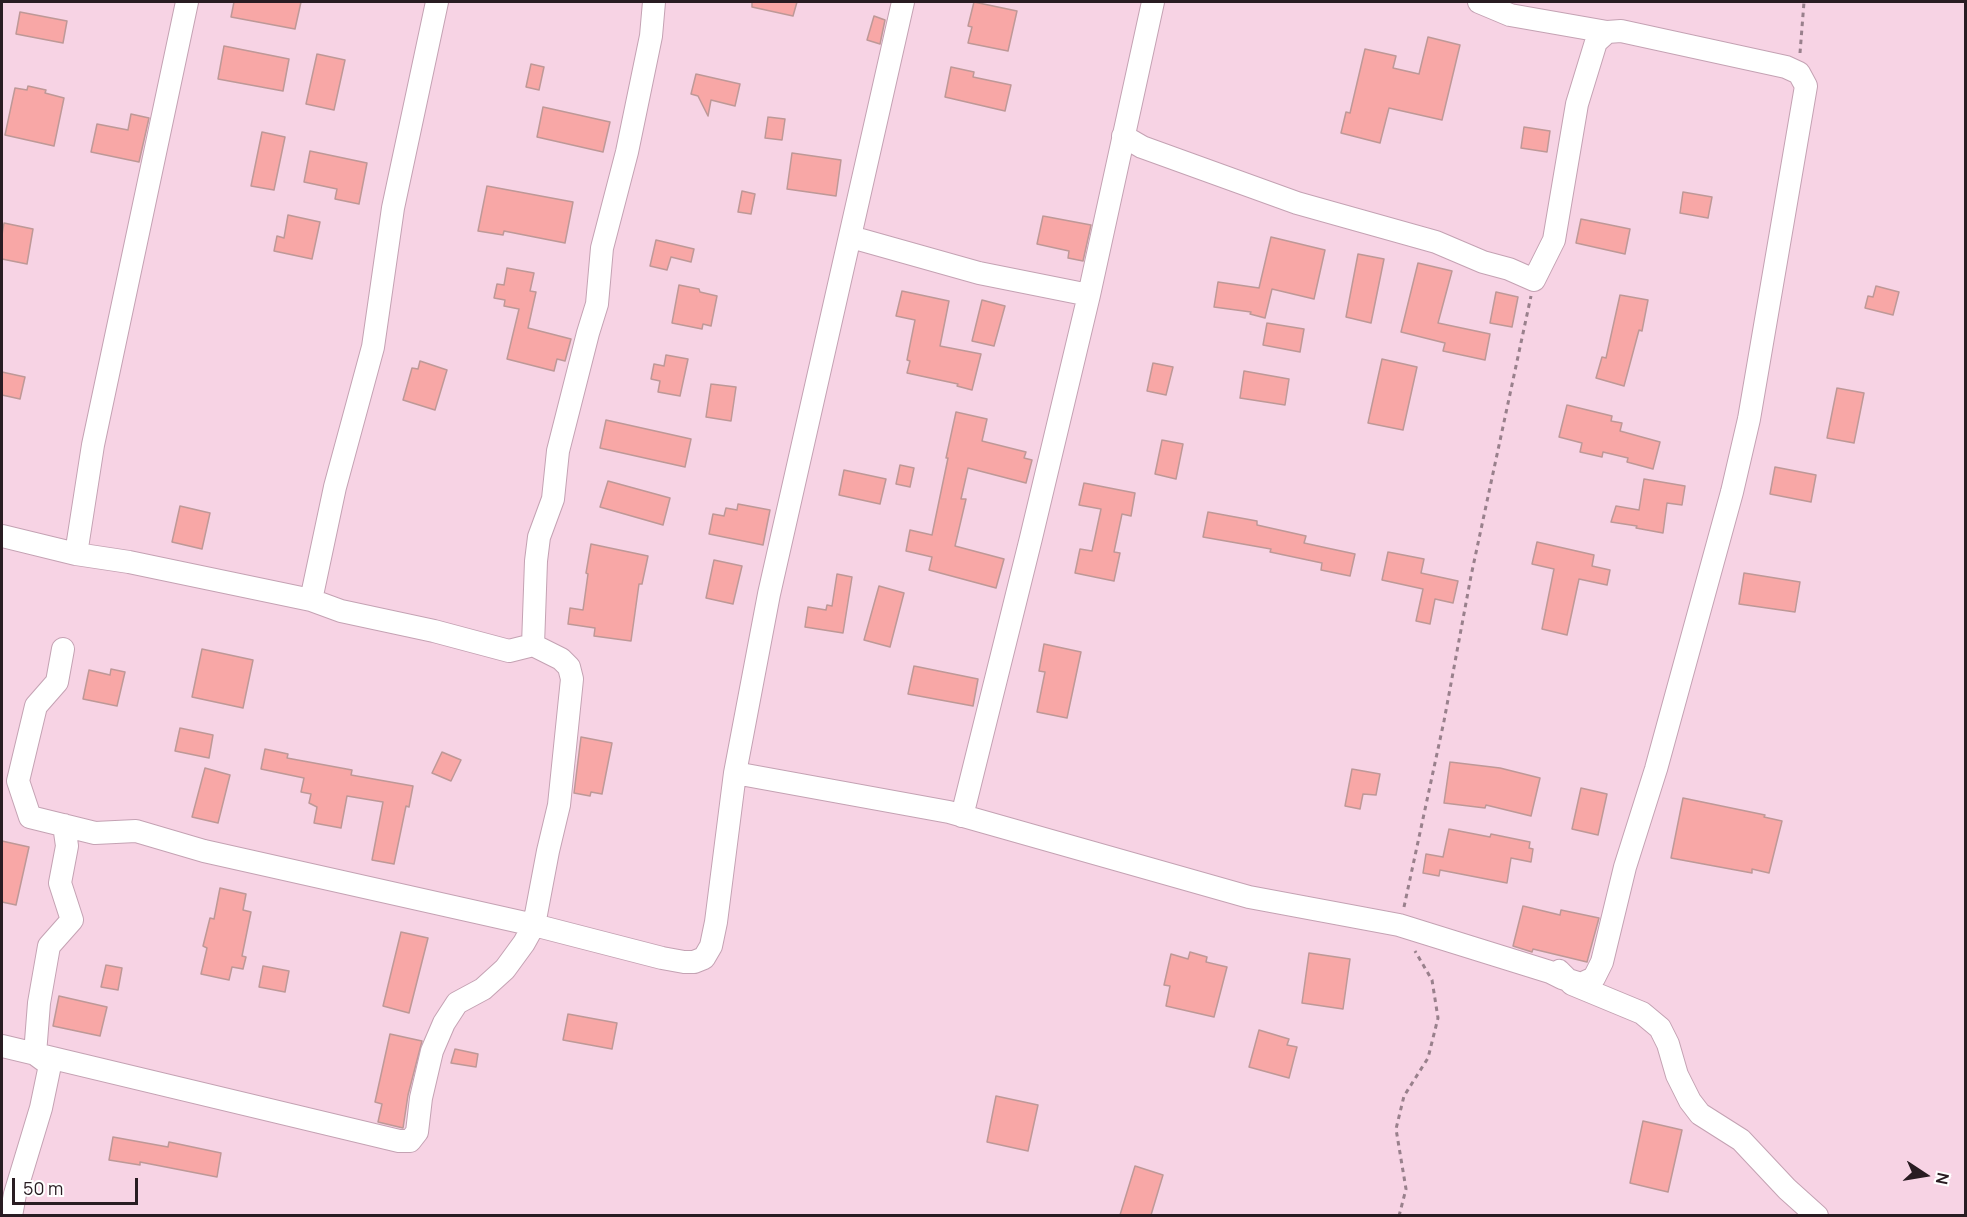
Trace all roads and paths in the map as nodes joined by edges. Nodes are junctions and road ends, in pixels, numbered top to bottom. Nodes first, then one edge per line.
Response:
1 (187, 2) edge
2 (437, 2) edge
3 (654, 2) edge
4 (903, 2) edge
5 (1153, 2) edge
6 (1479, 2) edge
7 (1804, 2) edge
8 (1607, 32) junction
9 (1799, 73) junction
10 (1123, 136) junction
11 (850, 237) junction
12 (1534, 280) junction
13 (1089, 295) junction
14 (2, 536) edge
15 (76, 554) junction
16 (311, 600) junction
17 (533, 645) junction
18 (63, 649) dead end
19 (735, 773) junction
20 (2, 791) edge
21 (24, 797) junction
22 (962, 816) junction
23 (64, 825) junction
24 (534, 925) junction
25 (1400, 925) junction
26 (1564, 978) junction
27 (2, 1046) edge
28 (35, 1054) junction
29 (11, 1215) edge
30 (1399, 1215) edge
31 (1817, 1215) edge

1 - 15 street
2 - 16 street
3 - 17 street
4 - 11 street
5 - 10 street
6 - 8 street
7 - 9 path
8 - 9 street
8 - 12 street
9 - 26 street
10 - 12 street
10 - 13 street
11 - 13 street
11 - 19 street
12 - 25 path
13 - 22 street
14 - 15 street
15 - 16 street
16 - 17 street
17 - 24 street
18 - 21 street
19 - 22 street
19 - 24 street
20 - 21 street
21 - 23 street
22 - 25 street
23 - 24 street
23 - 28 street
24 - 28 street
25 - 26 street
25 - 30 path
26 - 31 street
27 - 28 street
28 - 29 street

